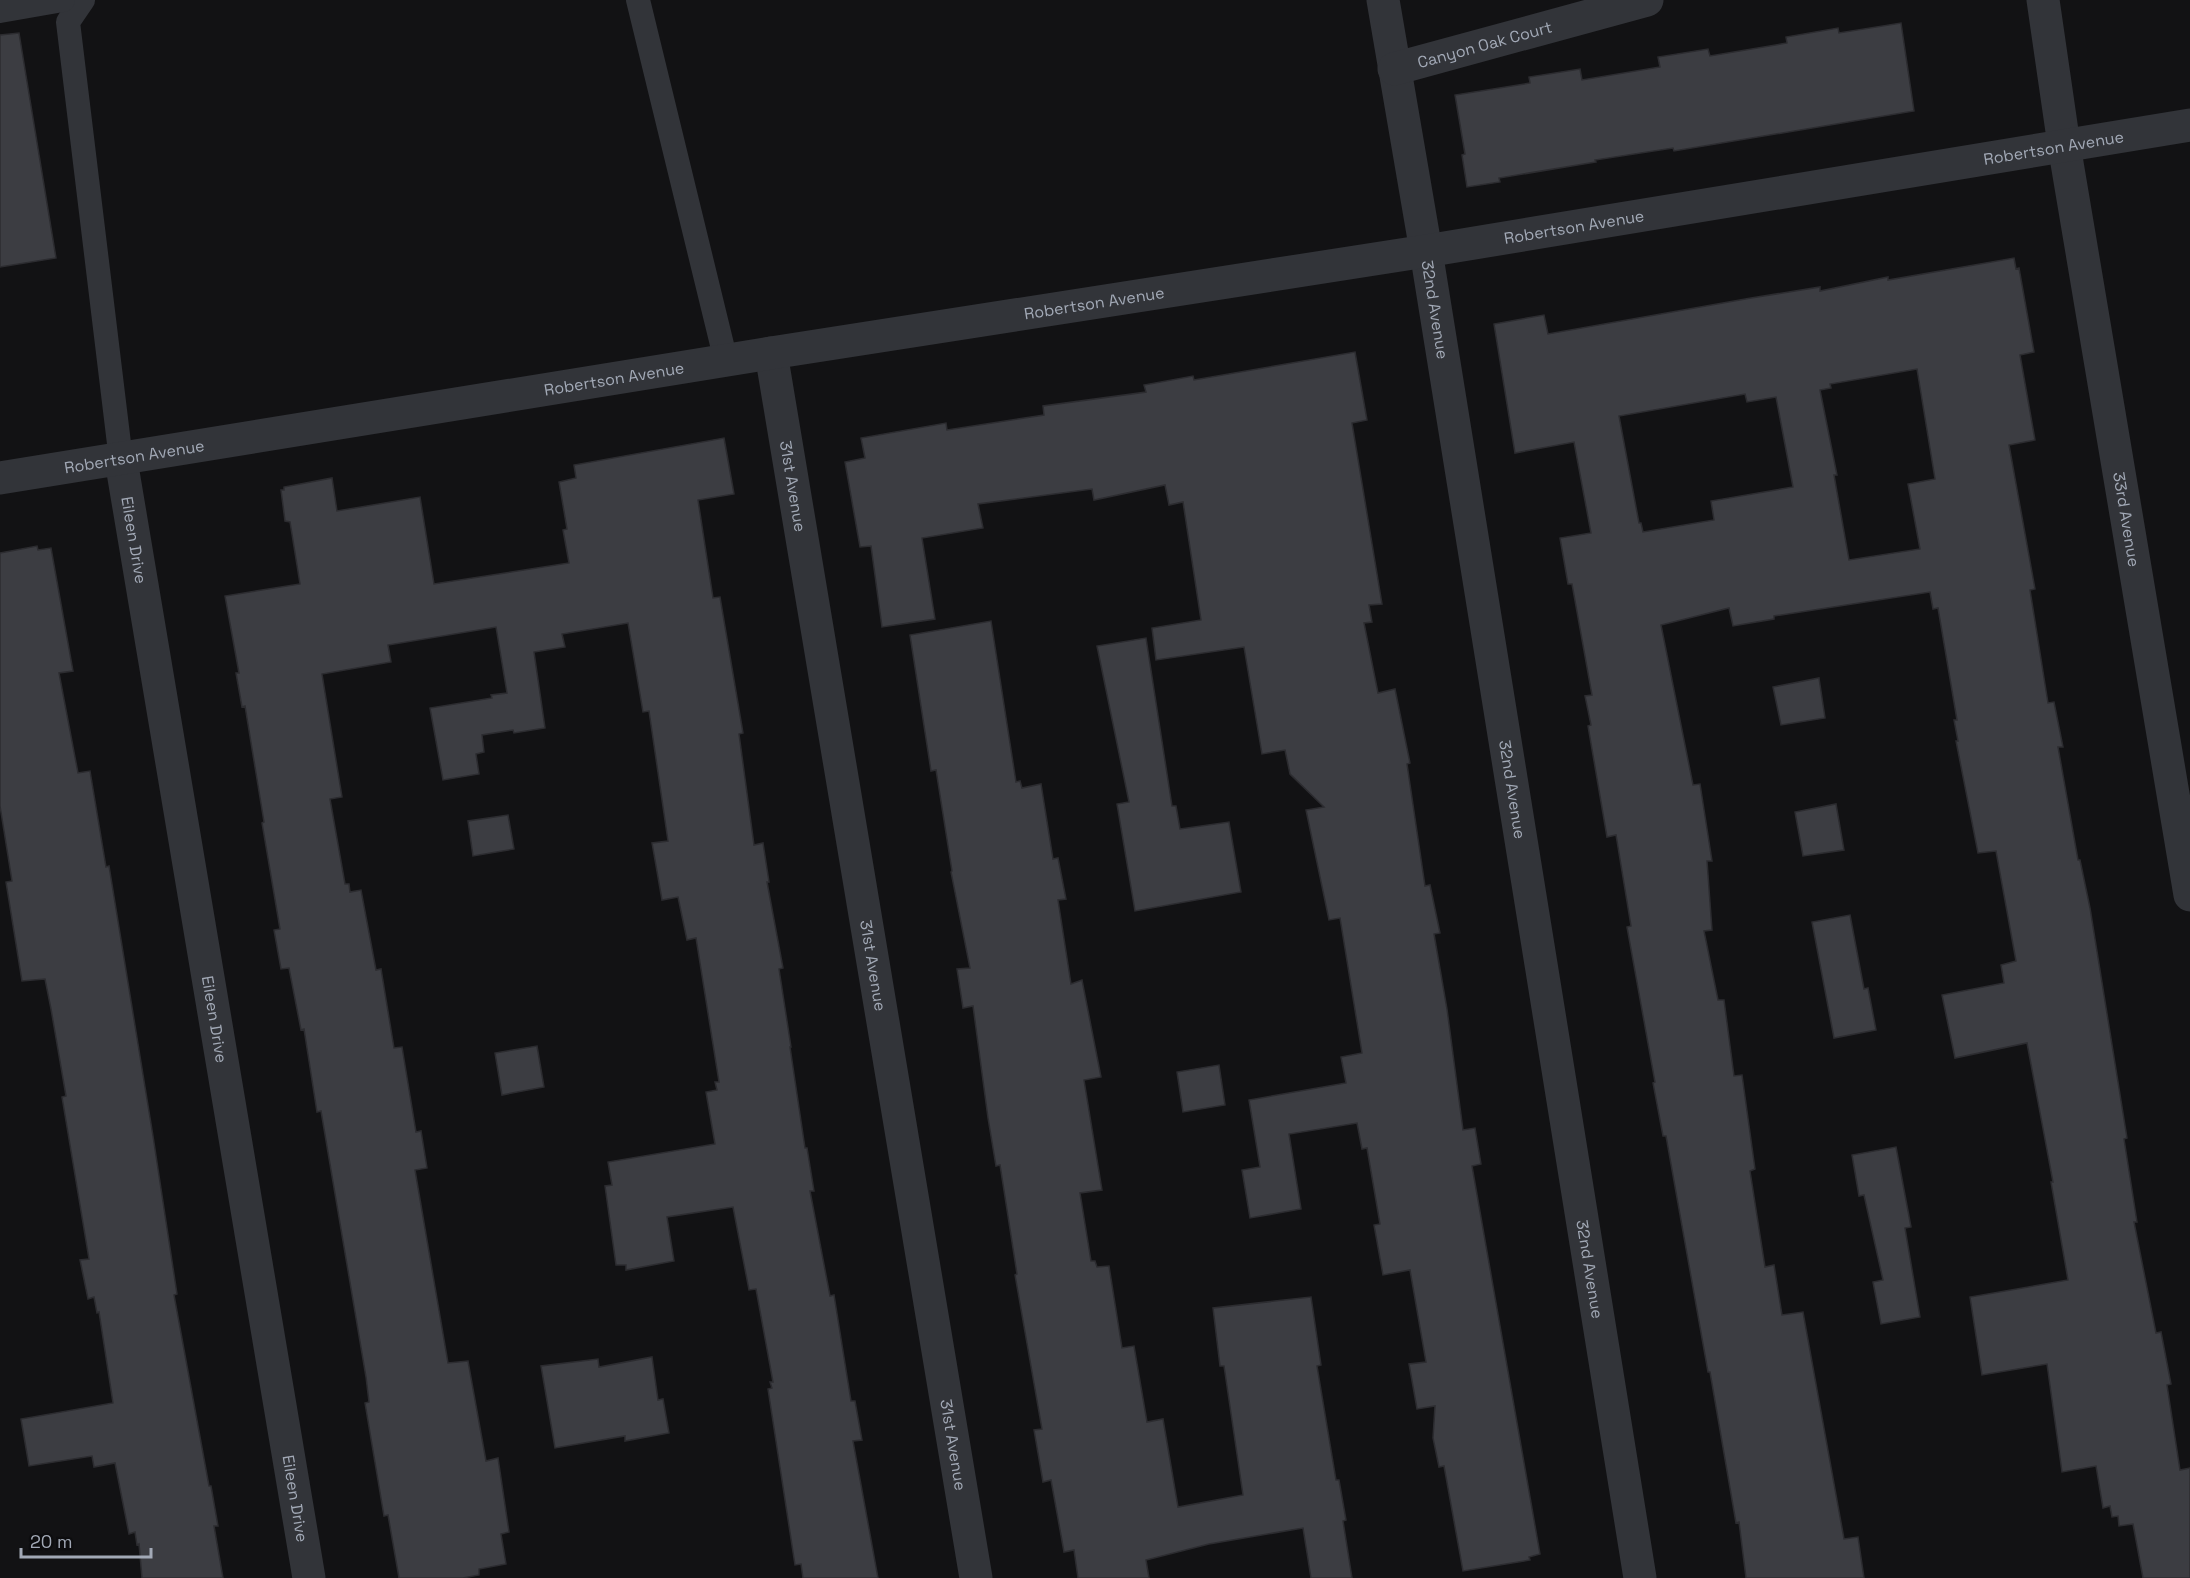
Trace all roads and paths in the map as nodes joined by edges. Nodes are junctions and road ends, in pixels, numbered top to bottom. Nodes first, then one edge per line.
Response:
1 (63, 0) edge
2 (83, 0) edge
3 (638, 0) edge
4 (1383, 0) edge
5 (1647, 0) edge
6 (2043, 0) edge
7 (1576, 9) edge
8 (0, 10) edge
9 (1394, 69) junction
10 (2190, 125) edge
11 (2064, 145) junction
12 (1425, 251) junction
13 (771, 353) junction
14 (726, 361) junction
15 (121, 460) junction
16 (0, 478) edge
17 (2190, 895) edge
18 (309, 1578) edge
19 (976, 1578) edge
20 (1640, 1578) edge

1 - 8 lane
2 - 15 lane
3 - 14 lane
4 - 9 street, 32nd Avenue
5 - 7 street, Canyon Oak Court
6 - 11 street, 33rd Avenue
7 - 9 street, Canyon Oak Court
9 - 12 street, 32nd Avenue
10 - 11 street, Robertson Avenue
11 - 12 street, Robertson Avenue
11 - 17 street, 33rd Avenue
12 - 13 street, Robertson Avenue
12 - 20 street, 32nd Avenue
13 - 14 street, Robertson Avenue
13 - 19 street, 31st Avenue
14 - 15 street, Robertson Avenue
15 - 16 street, Robertson Avenue
15 - 18 street, Eileen Drive

